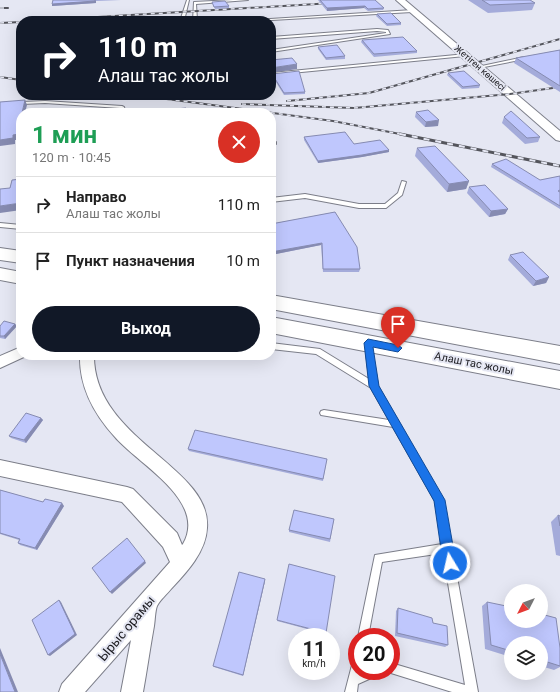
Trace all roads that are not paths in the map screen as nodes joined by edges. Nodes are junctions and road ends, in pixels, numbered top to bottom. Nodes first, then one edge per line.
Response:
1 (188, 0) edge
2 (247, 0) edge
3 (400, 0) edge
4 (412, 11) junction
5 (183, 16) edge
6 (195, 16) edge
7 (276, 19) edge
8 (276, 38) edge
9 (276, 50) edge
10 (465, 55) junction
11 (530, 57) edge
12 (479, 67) junction
13 (276, 74) edge
14 (0, 104) edge
15 (122, 108) edge
16 (560, 137) edge
17 (404, 182) dead end
18 (276, 199) edge
19 (0, 225) edge
20 (16, 227) edge
21 (0, 254) edge
22 (16, 256) edge
23 (0, 274) edge
24 (16, 277) edge
25 (276, 303) edge
26 (276, 326) edge
27 (368, 343) junction
28 (276, 347) edge
29 (16, 354) edge
30 (560, 355) edge
31 (88, 360) edge
32 (0, 362) edge
33 (560, 380) edge
34 (374, 386) junction
35 (324, 413) dead end
36 (396, 424) junction
37 (0, 468) edge
38 (447, 548) junction
39 (180, 562) junction
40 (147, 602) junction
41 (365, 628) edge
42 (400, 671) edge
43 (361, 680) edge
44 (352, 686) edge
45 (70, 692) edge
46 (132, 692) edge
47 (471, 692) edge

1 - 5 lane
2 - 6 lane
3 - 4 street, Жетіген көшесі
4 - 7 lane
4 - 10 street, Жетіген көшесі
8 - 9 lane
10 - 12 street, Жетіген көшесі
10 - 13 lane
11 - 12 lane
12 - 16 street, Жетіген көшесі
14 - 15 lane
17 - 18 lane
19 - 20 lane
21 - 22 main road
23 - 24 main road
25 - 30 main road
26 - 27 main road, Алаш тас жолы
27 - 33 main road, Алаш тас жолы
27 - 34 lane
28 - 34 lane
29 - 32 street
31 - 39 street, Ырыс орамы
34 - 36 lane
35 - 36 lane
36 - 38 lane
37 - 39 street
38 - 41 lane
38 - 47 lane
39 - 40 street, Ырыс орамы
40 - 45 street, Ырыс орамы
40 - 46 street
42 - 47 lane
43 - 44 lane

